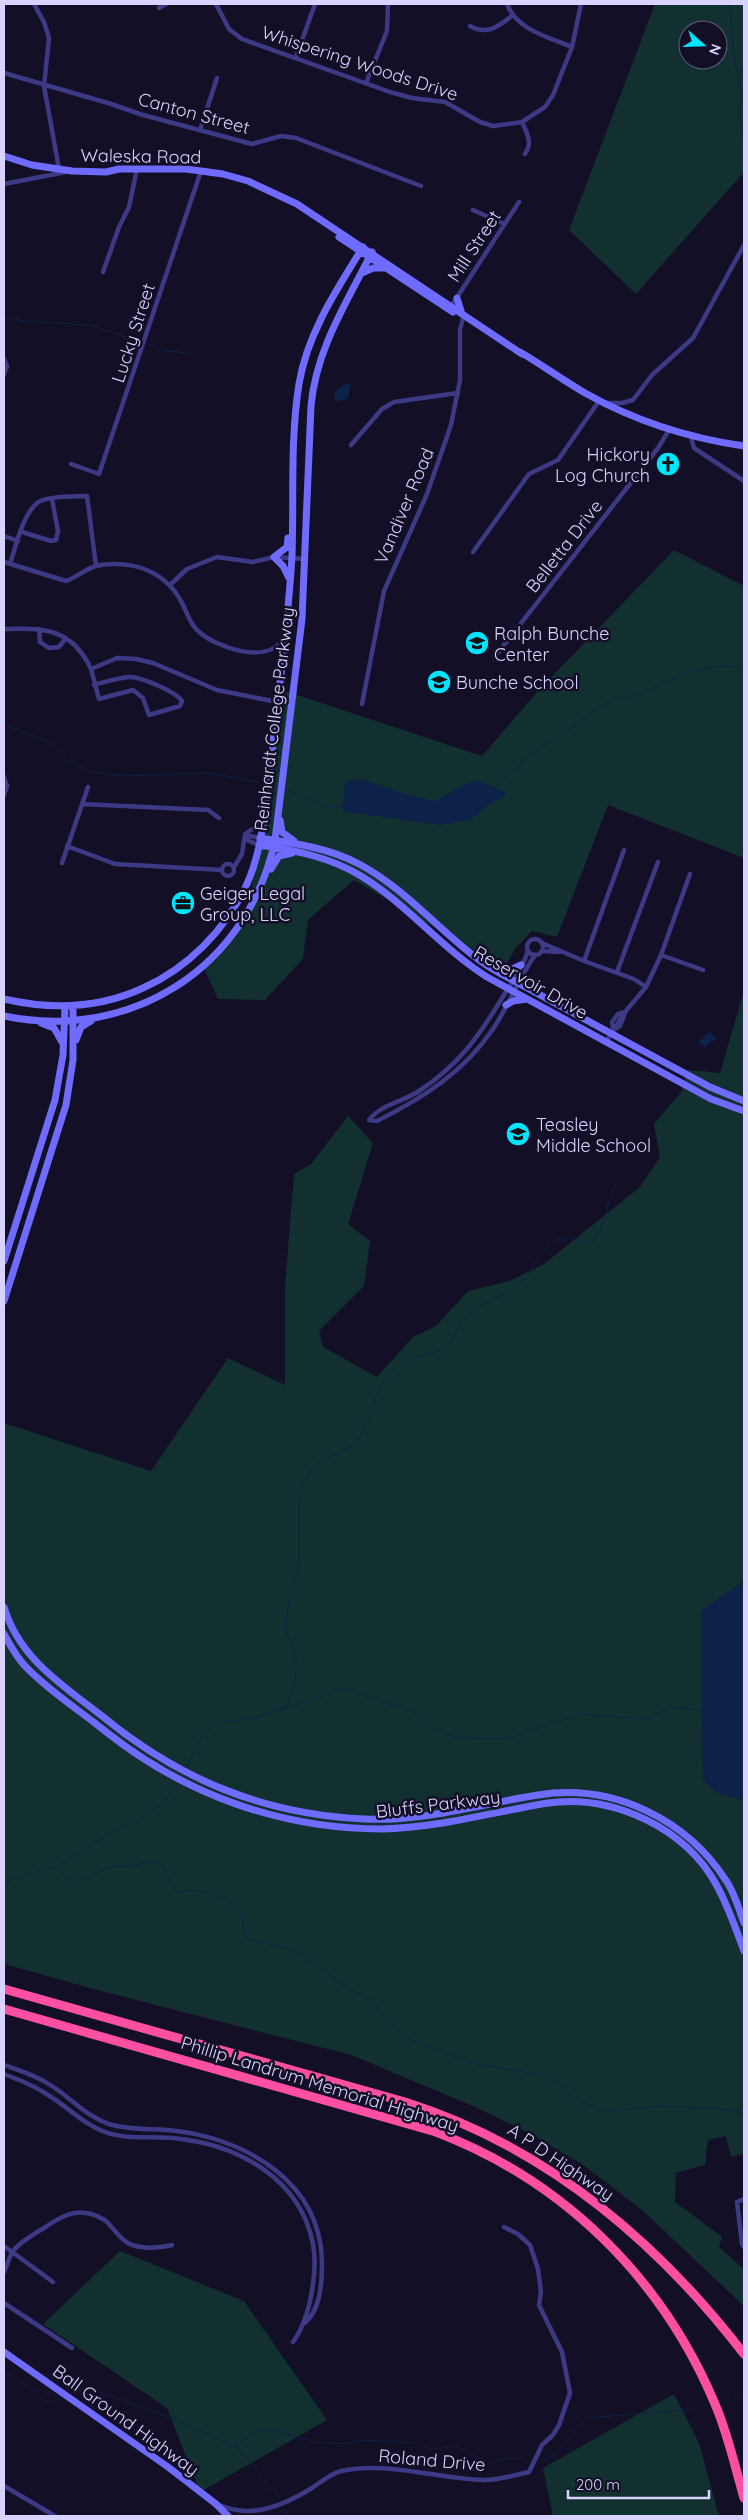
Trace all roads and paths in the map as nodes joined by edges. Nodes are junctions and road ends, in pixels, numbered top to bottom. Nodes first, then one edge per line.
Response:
1 (34, 4) edge
2 (166, 4) edge
3 (216, 4) edge
4 (316, 4) edge
5 (388, 4) edge
6 (507, 4) edge
7 (581, 4) edge
8 (159, 8) dead end
9 (513, 15) junction
10 (470, 26) dead end
11 (572, 47) junction
12 (296, 57) junction
13 (4, 73) edge
14 (217, 78) dead end
15 (366, 83) junction
16 (44, 86) junction
17 (522, 122) junction
18 (200, 130) junction
19 (525, 154) dead end
20 (4, 156) edge
21 (59, 169) junction
22 (137, 169) junction
23 (201, 170) junction
24 (72, 171) junction
25 (4, 184) edge
26 (421, 186) dead end
27 (277, 194) junction
28 (519, 202) dead end
29 (473, 210) dead end
30 (504, 224) junction
31 (348, 243) junction
32 (744, 246) edge
33 (362, 249) junction
34 (371, 255) junction
35 (351, 267) junction
36 (387, 268) junction
37 (103, 272) dead end
38 (362, 273) junction
39 (457, 298) junction
40 (452, 306) junction
41 (462, 315) junction
42 (4, 359) edge
43 (4, 374) edge
44 (458, 393) junction
45 (602, 402) junction
46 (669, 430) junction
47 (692, 436) junction
48 (351, 445) dead end
49 (744, 446) edge
50 (71, 464) dead end
51 (744, 481) edge
52 (52, 499) junction
53 (294, 506) junction
54 (22, 532) junction
55 (4, 536) edge
56 (18, 541) junction
57 (473, 552) dead end
58 (274, 557) junction
59 (291, 558) junction
60 (306, 559) junction
61 (4, 562) edge
62 (10, 564) junction
63 (96, 566) junction
64 (290, 581) junction
65 (170, 585) junction
66 (4, 629) edge
67 (39, 629) junction
68 (286, 635) junction
69 (66, 638) junction
70 (497, 654) dead end
71 (90, 670) junction
72 (94, 684) junction
73 (278, 702) junction
74 (362, 704) dead end
75 (292, 705) junction
76 (4, 777) edge
77 (88, 787) dead end
78 (4, 795) edge
79 (82, 804) junction
80 (280, 806) junction
81 (264, 809) junction
82 (219, 818) dead end
83 (245, 839) junction
84 (259, 841) junction
85 (274, 844) junction
86 (303, 845) junction
87 (67, 846) junction
88 (624, 850) dead end
89 (303, 854) junction
90 (658, 862) dead end
91 (62, 863) dead end
92 (234, 867) junction
93 (222, 870) junction
94 (690, 874) dead end
95 (260, 889) junction
96 (542, 943) junction
97 (528, 951) junction
98 (542, 951) junction
99 (560, 952) junction
100 (535, 955) junction
101 (661, 955) junction
102 (584, 961) junction
103 (522, 965) junction
104 (703, 970) dead end
105 (617, 972) junction
106 (500, 974) junction
107 (516, 982) junction
108 (646, 987) junction
109 (511, 990) junction
110 (4, 998) edge
111 (527, 999) junction
112 (506, 1005) junction
113 (69, 1006) junction
114 (625, 1012) junction
115 (4, 1016) edge
116 (98, 1018) junction
117 (36, 1020) junction
118 (64, 1021) junction
119 (73, 1021) junction
120 (612, 1032) junction
121 (606, 1042) junction
122 (63, 1045) junction
123 (73, 1053) junction
124 (744, 1101) edge
125 (744, 1111) edge
126 (4, 1261) edge
127 (4, 1301) edge
128 (4, 1607) edge
129 (4, 1634) edge
130 (86, 1704) junction
131 (80, 1711) junction
132 (495, 1803) junction
133 (496, 1813) junction
134 (744, 1923) edge
135 (744, 1951) edge
136 (4, 1989) edge
137 (4, 2009) edge
138 (4, 2065) edge
139 (4, 2074) edge
140 (744, 2199) edge
141 (504, 2227) dead end
142 (172, 2245) dead end
143 (4, 2246) edge
144 (744, 2248) edge
145 (13, 2251) junction
146 (4, 2272) edge
147 (53, 2282) dead end
148 (4, 2303) edge
149 (303, 2324) junction
150 (293, 2342) dead end
151 (72, 2348) dead end
152 (4, 2352) edge
153 (744, 2354) edge
154 (4, 2486) edge
155 (744, 2498) edge
156 (216, 2504) junction
157 (55, 2516) edge
158 (228, 2516) edge

1 - 16 street
2 - 8 street
3 - 12 street, Whispering Woods Drive
4 - 12 street
5 - 15 street
6 - 9 street
7 - 11 street, Whispering Woods Drive
9 - 10 street
9 - 11 street
11 - 17 street, Whispering Woods Drive
12 - 15 street, Whispering Woods Drive
13 - 16 street, Canton Street
14 - 18 street
15 - 17 street, Whispering Woods Drive
16 - 18 street, Canton Street
16 - 21 street
17 - 19 street
18 - 26 street, Canton Street
20 - 21 street, Waleska Road
21 - 24 street, Waleska Road
22 - 23 street, Waleska Road
22 - 24 street, Waleska Road
22 - 37 street
23 - 27 street, Waleska Road
23 - 50 street, Lucky Street
24 - 25 street
27 - 31 street, Waleska Road
27 - 33 street, Waleska Road
28 - 30 street, Mill Street
29 - 30 street
30 - 39 street, Mill Street
31 - 33 street, Waleska Road
31 - 35 street
32 - 45 street
33 - 34 street
33 - 35 street, Reinhardt College Parkway
34 - 36 street
34 - 38 street, Reinhardt College Parkway
34 - 40 street
35 - 53 street, Reinhardt College Parkway
36 - 38 street
36 - 41 street
38 - 60 street, Reinhardt College Parkway
39 - 40 street, Mill Street
39 - 41 street
40 - 41 street
41 - 44 street, Vandiver Road
41 - 45 street
42 - 43 street
44 - 48 street
44 - 74 street, Vandiver Road
45 - 46 street
45 - 57 street
46 - 47 street
46 - 70 street, Belletta Drive
47 - 49 street
47 - 51 street
52 - 54 street
52 - 54 street
52 - 63 street
53 - 58 street
53 - 59 street, Reinhardt College Parkway
54 - 56 street
55 - 56 street
56 - 62 street
58 - 59 street
58 - 64 street
58 - 65 street
59 - 60 street
59 - 64 street, Reinhardt College Parkway
60 - 75 street, Reinhardt College Parkway
61 - 62 street
62 - 63 street
63 - 65 street
64 - 68 street, Reinhardt College Parkway
65 - 68 street
66 - 67 street
67 - 69 street
67 - 69 street
68 - 73 street, Reinhardt College Parkway
69 - 71 street
71 - 72 street
71 - 73 street
72 - 72 street
73 - 75 street
73 - 81 street, Reinhardt College Parkway
75 - 80 street, Reinhardt College Parkway
76 - 78 street
77 - 79 street
79 - 82 street
79 - 87 street
80 - 85 street, Reinhardt College Parkway
80 - 86 street
81 - 83 street
81 - 84 street, Reinhardt College Parkway
83 - 84 street
83 - 92 street
84 - 85 street, Reservoir Drive
84 - 113 street, Reinhardt College Parkway
85 - 86 street, Reservoir Drive
85 - 89 street, Reservoir Drive
85 - 95 street, Reinhardt College Parkway
86 - 106 street, Reservoir Drive
87 - 91 street
87 - 93 street
88 - 102 street
89 - 95 street
89 - 109 street, Reservoir Drive
90 - 105 street
92 - 93 street
92 - 93 street
94 - 101 street
95 - 116 street, Reinhardt College Parkway
96 - 97 street
96 - 98 street
96 - 99 street
97 - 100 street
97 - 103 street
98 - 99 street
98 - 100 street
99 - 102 street
100 - 107 street
101 - 104 street
101 - 108 street
102 - 105 street
103 - 106 street
103 - 107 street
105 - 108 street
106 - 107 street, Reservoir Drive
107 - 109 street
107 - 120 street, Reservoir Drive
108 - 114 street
109 - 111 street, Reservoir Drive
109 - 112 street
109 - 112 street
110 - 113 street, Reinhardt College Parkway
111 - 112 street
111 - 121 street, Reservoir Drive
113 - 118 street
113 - 119 street
114 - 120 street
114 - 120 street
115 - 117 street, Reinhardt College Parkway
116 - 119 street, Reinhardt College Parkway
116 - 123 street
117 - 118 street, Reinhardt College Parkway
117 - 122 street
118 - 119 street, Reinhardt College Parkway
118 - 122 street
119 - 123 street
120 - 121 street
120 - 124 street, Reservoir Drive
121 - 125 street, Reservoir Drive
122 - 126 street
123 - 127 street
128 - 130 street, Bluffs Parkway
129 - 131 street, Bluffs Parkway
130 - 131 street
130 - 132 street, Bluffs Parkway
131 - 133 street, Bluffs Parkway
132 - 133 street
132 - 134 street, Bluffs Parkway
133 - 135 street, Bluffs Parkway
136 - 153 highway, A P D Highway
137 - 155 highway, Phillip Landrum Memorial Highway
138 - 149 street
139 - 149 street
140 - 144 street
141 - 156 street, Roland Drive
142 - 145 street
143 - 145 street
145 - 146 street
145 - 147 street
148 - 151 street
149 - 150 street
152 - 156 street, Ball Ground Highway
154 - 157 street
156 - 158 street, Ball Ground Highway

